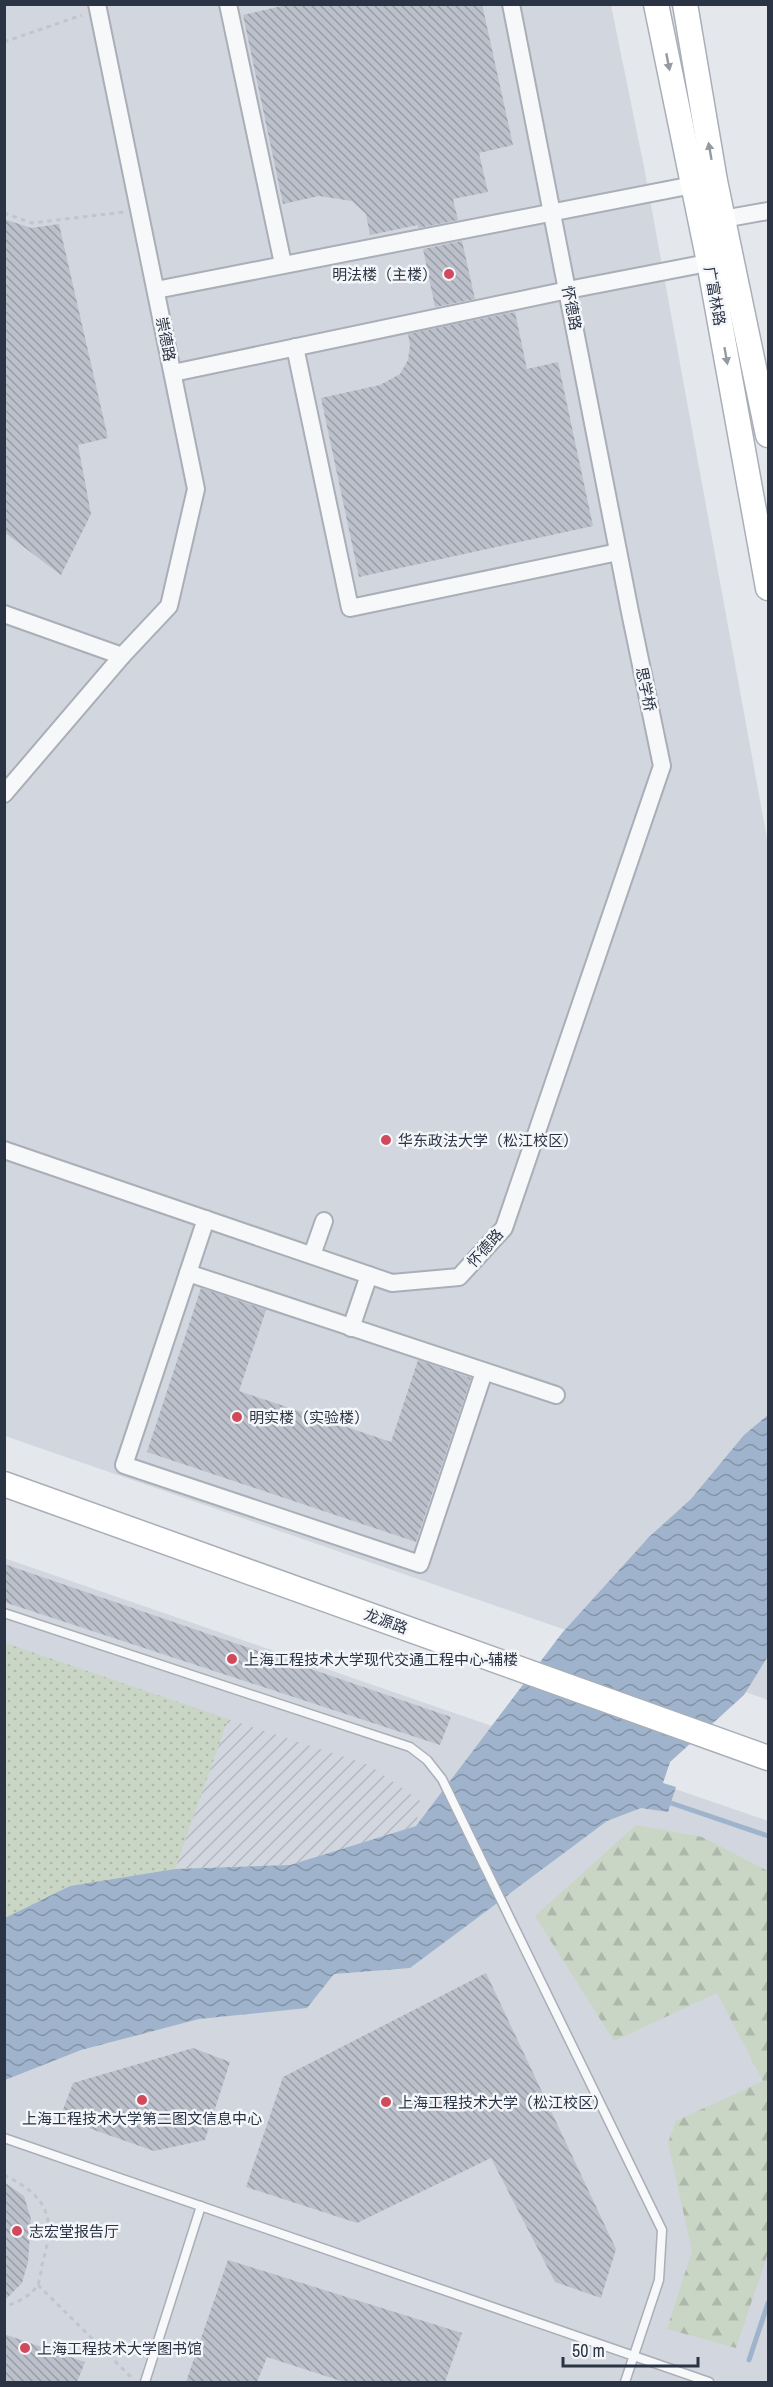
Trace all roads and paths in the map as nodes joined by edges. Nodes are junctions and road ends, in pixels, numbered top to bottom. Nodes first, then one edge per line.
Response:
1 (228, 4) edge
2 (511, 4) edge
3 (656, 4) edge
4 (685, 4) edge
5 (97, 7) edge
6 (4, 42) edge
7 (716, 181) junction
8 (692, 186) junction
9 (140, 210) junction
10 (768, 211) edge
11 (4, 213) edge
12 (553, 213) junction
13 (723, 219) junction
14 (720, 260) junction
15 (283, 264) junction
16 (156, 290) junction
17 (568, 290) junction
18 (295, 347) junction
19 (173, 373) junction
20 (768, 435) edge
21 (618, 552) junction
22 (768, 588) edge
23 (630, 612) joint
24 (4, 614) edge
25 (122, 656) junction
26 (662, 766) joint
27 (4, 794) edge
28 (4, 1150) edge
29 (206, 1219) junction
30 (324, 1221) dead end
31 (312, 1255) junction
32 (188, 1273) junction
33 (369, 1275) junction
34 (351, 1328) junction
35 (484, 1372) junction
36 (556, 1395) dead end
37 (4, 1484) edge
38 (4, 1613) edge
39 (768, 1758) edge
40 (4, 2138) edge
41 (4, 2175) edge
42 (201, 2206) junction
43 (38, 2285) junction
44 (4, 2307) edge
45 (634, 2355) junction
46 (136, 2382) edge
47 (145, 2382) edge
48 (625, 2382) edge
49 (709, 2382) edge

1 - 15 street
2 - 12 street, 怀德路
3 -> 8 main road, 广富林路
7 -> 4 main road, 广富林路
5 - 6 path
5 - 9 street, 崇德路
7 - 8 street
7 - 13 main road, 广富林路
8 - 12 street
8 - 14 main road, 广富林路
9 - 11 path
9 - 16 street, 崇德路
10 - 13 street
12 - 15 street
12 - 17 street, 怀德路
13 - 14 main road, 广富林路
14 - 17 street
14 - 20 main road, 广富林路
14 -> 22 main road, 广富林路
15 - 16 street
16 - 19 street, 崇德路
17 - 18 street
17 - 21 street, 怀德路
18 - 19 street
18 - 21 street
19 - 25 street, 崇德路
21 - 23 street, 怀德路
23 - 26 street, 思学桥
24 - 25 street
25 - 27 street, 崇德路
26 - 33 street, 怀德路
28 - 29 street, 怀德路
29 - 31 street, 怀德路
29 - 32 street
30 - 31 street
31 - 33 street, 怀德路
32 - 34 street
32 - 35 street
33 - 34 street
34 - 35 street
35 - 36 street
37 - 39 main road, 龙源路
38 - 45 lane
40 - 42 lane
41 - 43 path
42 - 45 lane
42 - 47 lane
43 - 44 path
43 - 46 path
45 - 48 lane
45 - 49 lane

